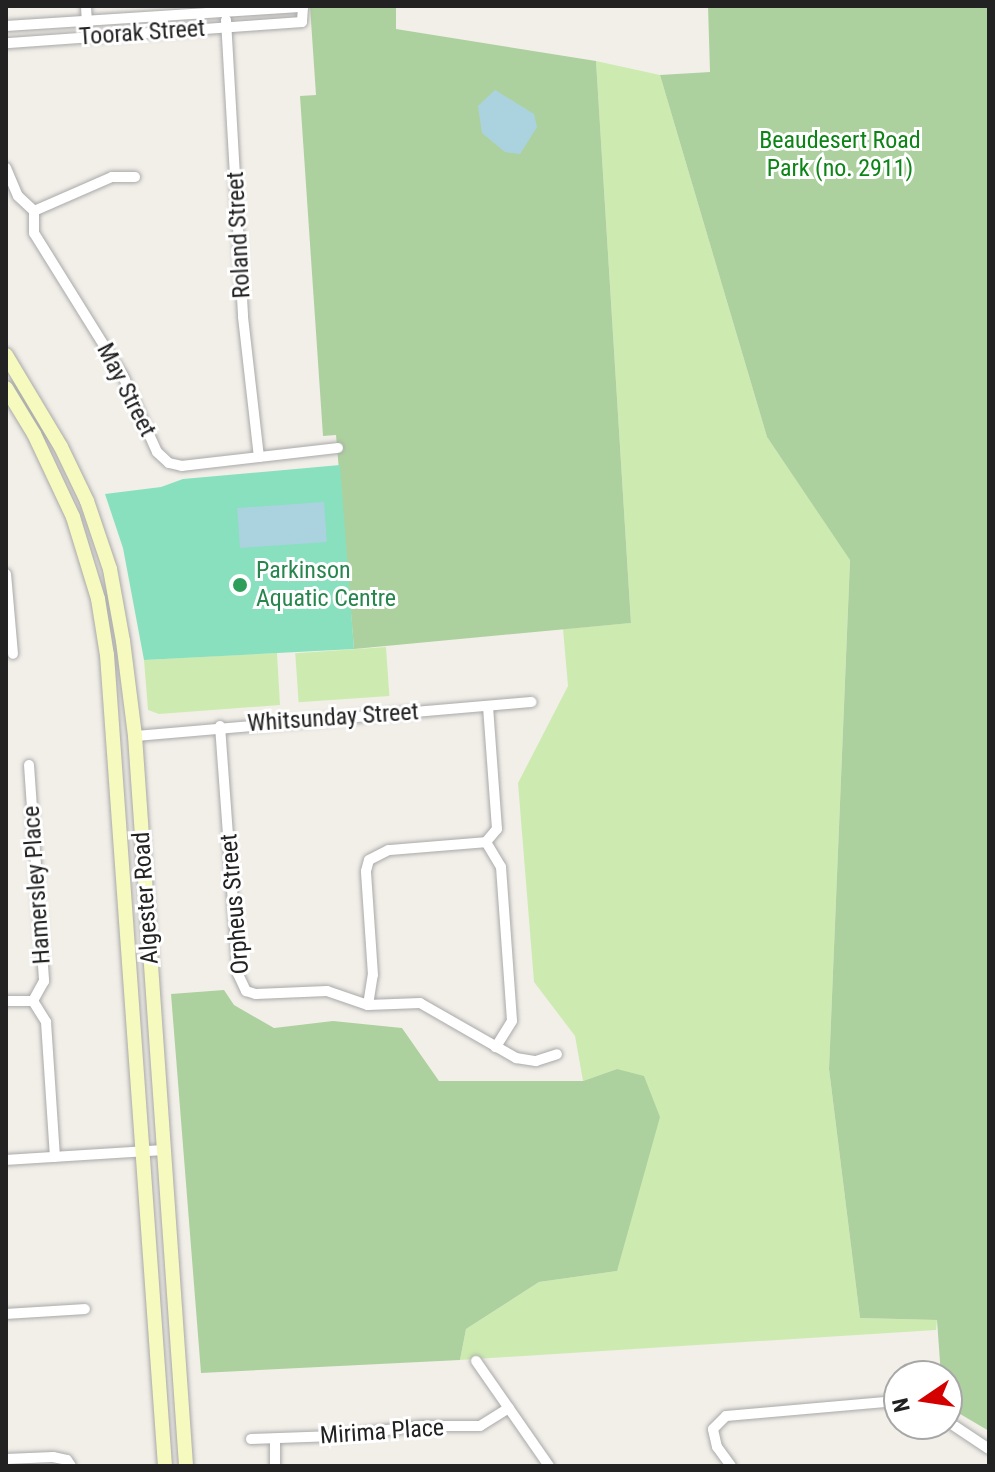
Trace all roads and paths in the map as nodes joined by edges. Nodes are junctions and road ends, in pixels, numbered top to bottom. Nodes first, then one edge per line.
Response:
1 (86, 6) edge
2 (225, 12) junction
3 (87, 22) junction
4 (6, 26) edge
5 (226, 27) junction
6 (88, 36) junction
7 (6, 43) edge
8 (6, 168) edge
9 (135, 177) dead end
10 (34, 211) junction
11 (8, 361) edge
12 (6, 388) edge
13 (338, 448) dead end
14 (259, 457) junction
15 (6, 574) edge
16 (13, 654) dead end
17 (532, 702) dead end
18 (488, 706) junction
19 (220, 726) junction
20 (135, 736) junction
21 (114, 739) junction
22 (29, 765) dead end
23 (486, 842) junction
24 (6, 1001) edge
25 (33, 1001) junction
26 (368, 1005) junction
27 (496, 1047) junction
28 (557, 1054) dead end
29 (163, 1150) junction
30 (143, 1151) junction
31 (55, 1157) junction
32 (6, 1160) edge
33 (85, 1309) dead end
34 (6, 1314) edge
35 (476, 1361) dead end
36 (883, 1402) edge
37 (509, 1408) junction
38 (963, 1432) edge
39 (251, 1439) dead end
40 (275, 1439) junction
41 (989, 1449) edge
42 (6, 1459) edge
43 (71, 1466) edge
44 (165, 1466) edge
45 (186, 1466) edge
46 (275, 1466) edge
47 (549, 1466) edge
48 (731, 1466) edge

1 - 3 street
2 - 3 street, Toorak Street
2 - 5 street, Roland Street
2 - 5 street, Toorak Street
3 - 4 street, Toorak Street
3 - 6 street
5 - 6 street, Toorak Street
5 - 14 street, Roland Street
6 - 7 street, Toorak Street
8 - 10 street, May Street
9 - 10 street
10 - 14 street, May Street
11 - 20 main road, Algester Road
12 - 21 main road, Algester Road
13 - 14 street, May Street
15 - 16 street
17 - 18 street, Whitsunday Street
18 - 19 street, Whitsunday Street
18 - 23 street
19 - 20 street, Whitsunday Street
19 - 26 street, Orpheus Street
20 - 21 main road
20 - 29 main road, Algester Road
21 - 30 main road, Algester Road
22 - 25 street, Hamersley Place
23 - 26 street
23 - 27 street
24 - 25 street
25 - 31 street
26 - 27 street, Orpheus Street
27 - 28 street, Orpheus Street
29 - 30 street
29 - 45 main road, Algester Road
30 - 31 street
30 - 44 main road, Algester Road
31 - 32 street
33 - 34 street
35 - 37 street
36 - 48 street
37 - 40 street, Mirima Place
37 - 47 street
38 - 41 street
39 - 40 street, Mirima Place
40 - 46 street
42 - 43 street

